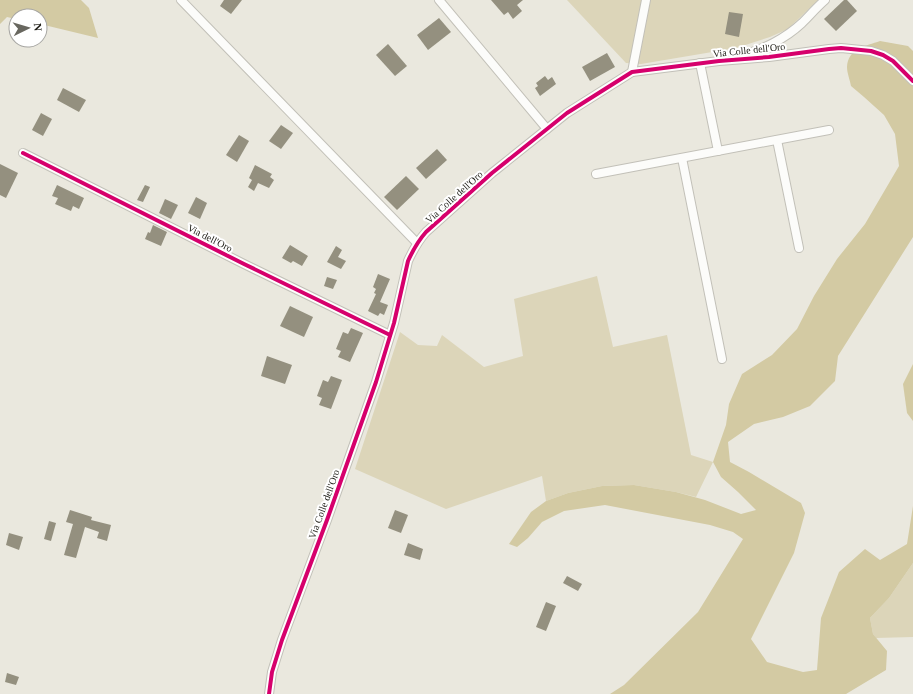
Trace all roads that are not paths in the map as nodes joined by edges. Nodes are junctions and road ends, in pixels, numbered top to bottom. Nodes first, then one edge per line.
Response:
1 (181, 0) edge
2 (438, 0) edge
3 (646, 0) edge
4 (825, 0) edge
5 (719, 61) junction
6 (700, 63) junction
7 (632, 72) junction
8 (913, 81) edge
9 (547, 129) junction
10 (829, 130) dead end
11 (777, 140) junction
12 (718, 151) junction
13 (23, 153) dead end
14 (682, 158) junction
15 (596, 174) dead end
16 (417, 243) junction
17 (799, 248) dead end
18 (390, 335) junction
19 (722, 359) dead end
20 (269, 694) edge

1 - 16 street
2 - 9 street
3 - 7 street
4 - 5 street
5 - 6 street, Via Colle dell'Oro
5 - 8 street, Via Colle dell'Oro
6 - 7 street, Via Colle dell'Oro
6 - 12 street
7 - 9 street, Via Colle dell'Oro
9 - 16 street, Via Colle dell'Oro
10 - 11 street
11 - 12 street
11 - 17 street
12 - 14 street
13 - 18 street, Via dell'Oro
14 - 15 street
14 - 19 street
16 - 18 street, Via Colle dell'Oro
18 - 20 street, Via Colle dell'Oro

